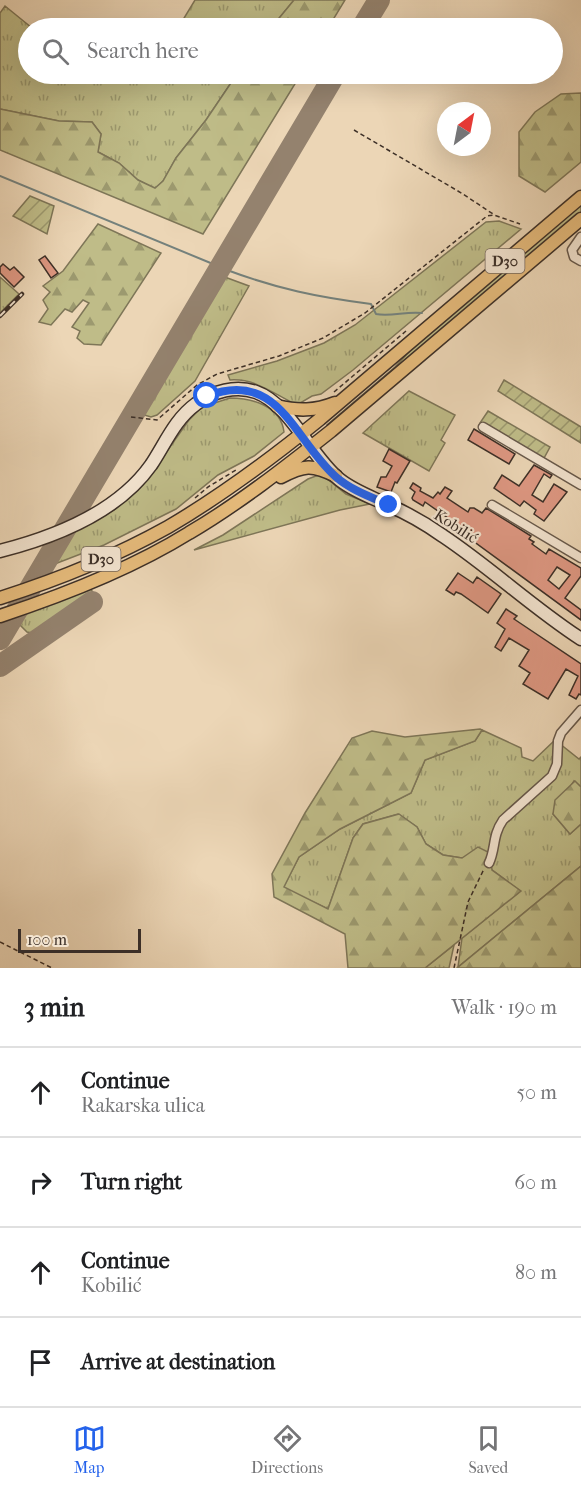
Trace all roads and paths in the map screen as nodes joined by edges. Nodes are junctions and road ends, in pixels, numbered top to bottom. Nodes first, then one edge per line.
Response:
1 (354, 130) dead end
2 (581, 197) edge
3 (494, 215) junction
4 (581, 219) edge
5 (520, 224) dead end
6 (581, 237) edge
7 (581, 261) edge
8 (342, 400) junction
9 (277, 406) junction
10 (131, 417) dead end
11 (483, 428) dead end
12 (301, 434) junction
13 (311, 447) junction
14 (240, 468) dead end
15 (336, 476) junction
16 (581, 485) edge
17 (193, 500) dead end
18 (492, 505) dead end
19 (218, 514) junction
20 (0, 551) edge
21 (581, 558) edge
22 (0, 598) edge
23 (0, 616) edge
24 (581, 639) edge
25 (581, 710) edge
26 (489, 863) joint
27 (0, 942) edge
28 (52, 968) edge
29 (454, 968) edge

1 - 3 path
2 - 8 main road, D30
3 - 5 path
3 - 10 path
4 - 13 main road, D30
6 - 7 street
8 - 9 main road
8 - 12 main road, D30
9 - 12 main road, Kobilić
9 - 20 main road, Kobilić
11 - 16 street
12 - 13 main road, Kobilić
12 - 22 main road, D30
13 - 15 main road, Kobilić
13 - 19 main road, D30
14 - 17 path
15 - 19 main road
15 - 24 main road, Kobilić
18 - 21 street
19 - 23 main road, D30
25 - 26 street
26 - 29 path
27 - 28 path

